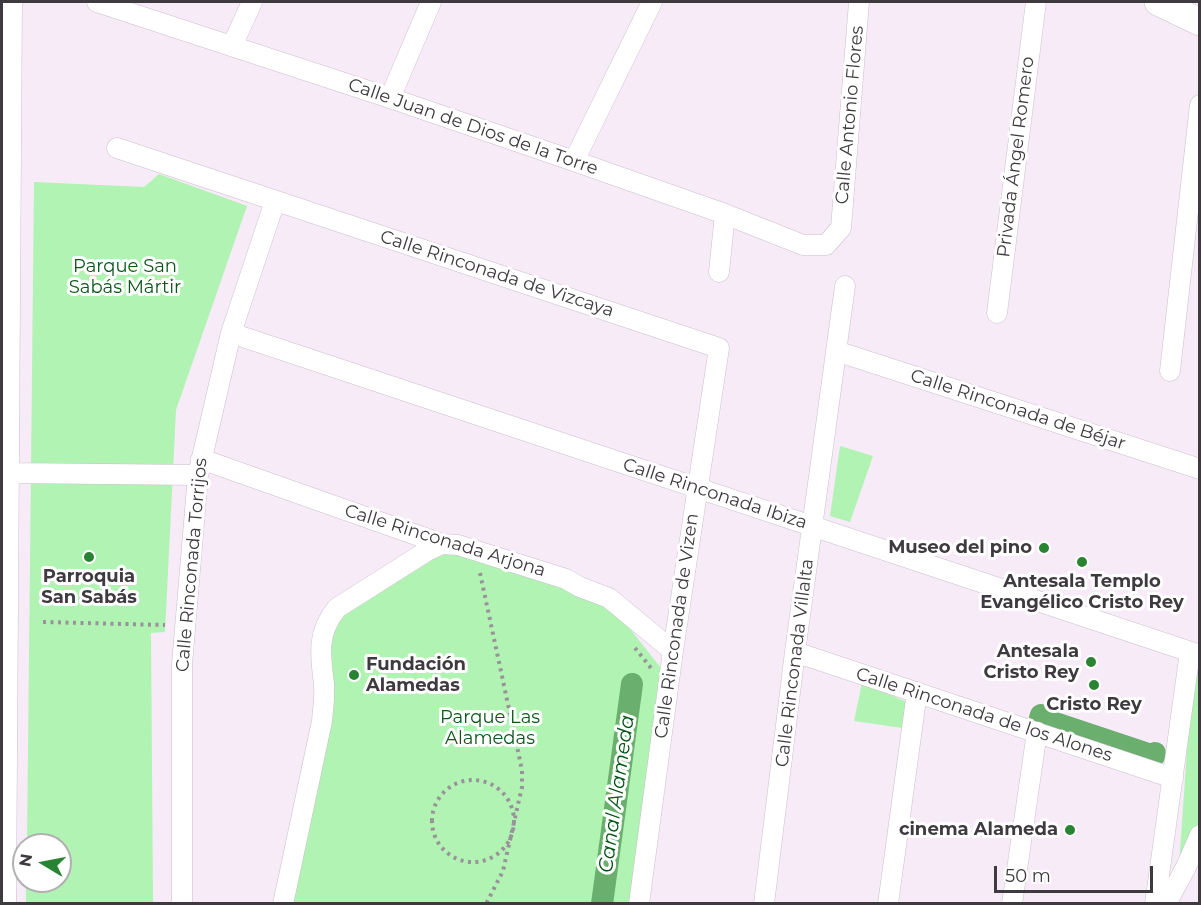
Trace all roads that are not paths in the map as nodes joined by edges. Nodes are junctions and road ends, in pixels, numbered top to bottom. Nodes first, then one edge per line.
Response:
1 (12, 2) edge
2 (97, 2) edge
3 (252, 2) edge
4 (431, 2) edge
5 (652, 2) edge
6 (859, 2) edge
7 (1036, 2) edge
8 (1158, 2) edge
9 (1200, 22) edge
10 (232, 46) junction
11 (390, 98) junction
12 (1200, 105) edge
13 (117, 148) dead end
14 (574, 161) junction
15 (275, 201) junction
16 (725, 214) junction
17 (841, 228) joint
18 (719, 272) dead end
19 (845, 286) dead end
20 (997, 313) dead end
21 (231, 333) junction
22 (718, 348) joint
23 (836, 351) junction
24 (1170, 371) dead end
25 (199, 467) junction
26 (1200, 469) edge
27 (9, 473) junction
28 (697, 488) junction
29 (812, 526) junction
30 (442, 544) junction
31 (673, 651) junction
32 (795, 652) junction
33 (1195, 654) edge
34 (917, 692) junction
35 (1037, 732) junction
36 (1173, 778) junction
37 (4, 834) edge
38 (1200, 835) edge
39 (6, 903) edge
40 (182, 903) edge
41 (283, 903) edge
42 (639, 903) edge
43 (764, 903) edge
44 (888, 903) edge
45 (1012, 903) edge
46 (1155, 903) edge
47 (1166, 903) edge

1 - 27 street
2 - 10 street, Calle Juan de Dios de la Torre
3 - 10 street
4 - 11 street
5 - 14 street
6 - 17 street, Calle Antonio Flores
7 - 20 street, Privada Ángel Romero
8 - 9 main road
10 - 11 street, Calle Juan de Dios de la Torre
11 - 14 street, Calle Juan de Dios de la Torre
12 - 24 street
13 - 15 street, Calle Rinconada de Vizcaya
14 - 16 street, Calle Juan de Dios de la Torre
15 - 21 street, Calle Rinconada Torrijos
15 - 22 street, Calle Rinconada de Vizcaya
16 - 17 street, Calle Juan de Dios de la Torre
16 - 18 street
19 - 23 street, Calle Rinconada Villalta
21 - 25 street, Calle Rinconada Torrijos
21 - 28 street, Calle Rinconada Ibiza
22 - 28 street, Calle Rinconada de Vizen
23 - 26 street, Calle Rinconada de Béjar
23 - 29 street, Calle Rinconada Villalta
25 - 27 street, Calle Rinconada Arjona
25 - 30 street, Calle Rinconada Arjona
25 - 40 street, Calle Rinconada Torrijos
27 - 37 street
28 - 29 street, Calle Rinconada Ibiza
28 - 31 street, Calle Rinconada de Vizen
29 - 32 street, Calle Rinconada Villalta
29 - 33 street, Calle Rinconada Ibiza
30 - 31 street, Calle Rinconada Arjona
30 - 41 street
31 - 42 street, Calle Rinconada de Vizen
32 - 34 street, Calle Rinconada de los Alones
32 - 43 street, Calle Rinconada Villalta
33 - 36 street
34 - 35 street, Calle Rinconada de los Alones
34 - 44 street
35 - 36 street, Calle Rinconada de los Alones
35 - 45 street
36 - 46 street
37 - 39 street
38 - 47 street

